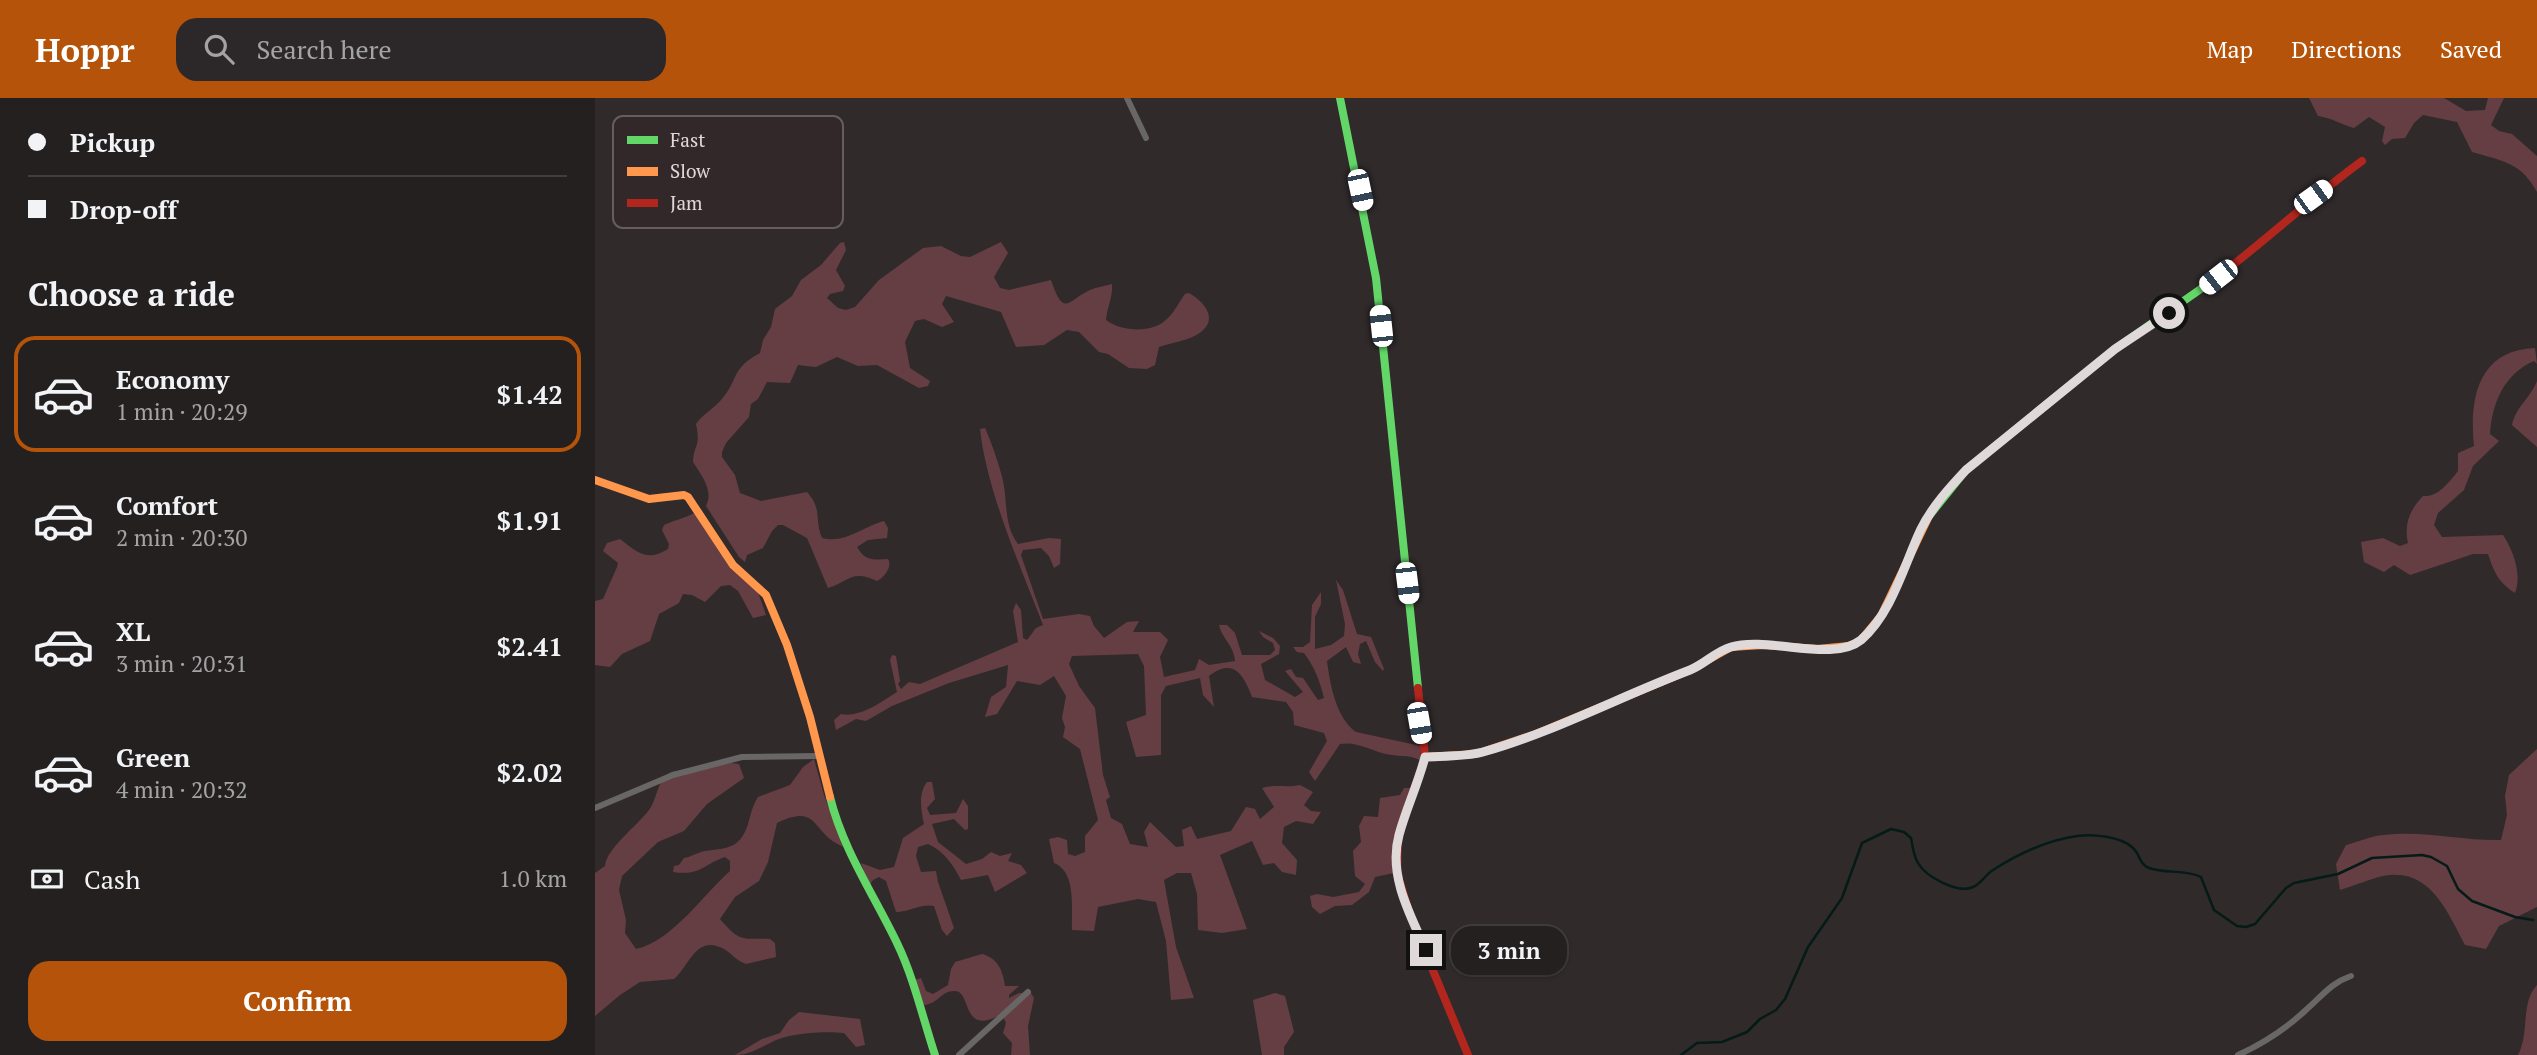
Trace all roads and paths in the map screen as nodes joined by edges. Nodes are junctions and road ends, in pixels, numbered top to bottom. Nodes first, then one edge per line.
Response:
1 (1127, 98) edge
2 (1340, 98) edge
3 (1146, 138) dead end
4 (2362, 162) dead end
5 (595, 480) edge
6 (819, 756) junction
7 (1425, 757) junction
8 (595, 808) edge
9 (2351, 976) dead end
10 (1028, 992) dead end
11 (935, 1055) edge
12 (959, 1055) edge
13 (1468, 1055) edge
14 (2238, 1055) edge

1 - 3 street
2 - 7 street
4 - 7 street
5 - 6 street
6 - 8 street
6 - 11 street
7 - 13 street
9 - 14 street
10 - 12 street

